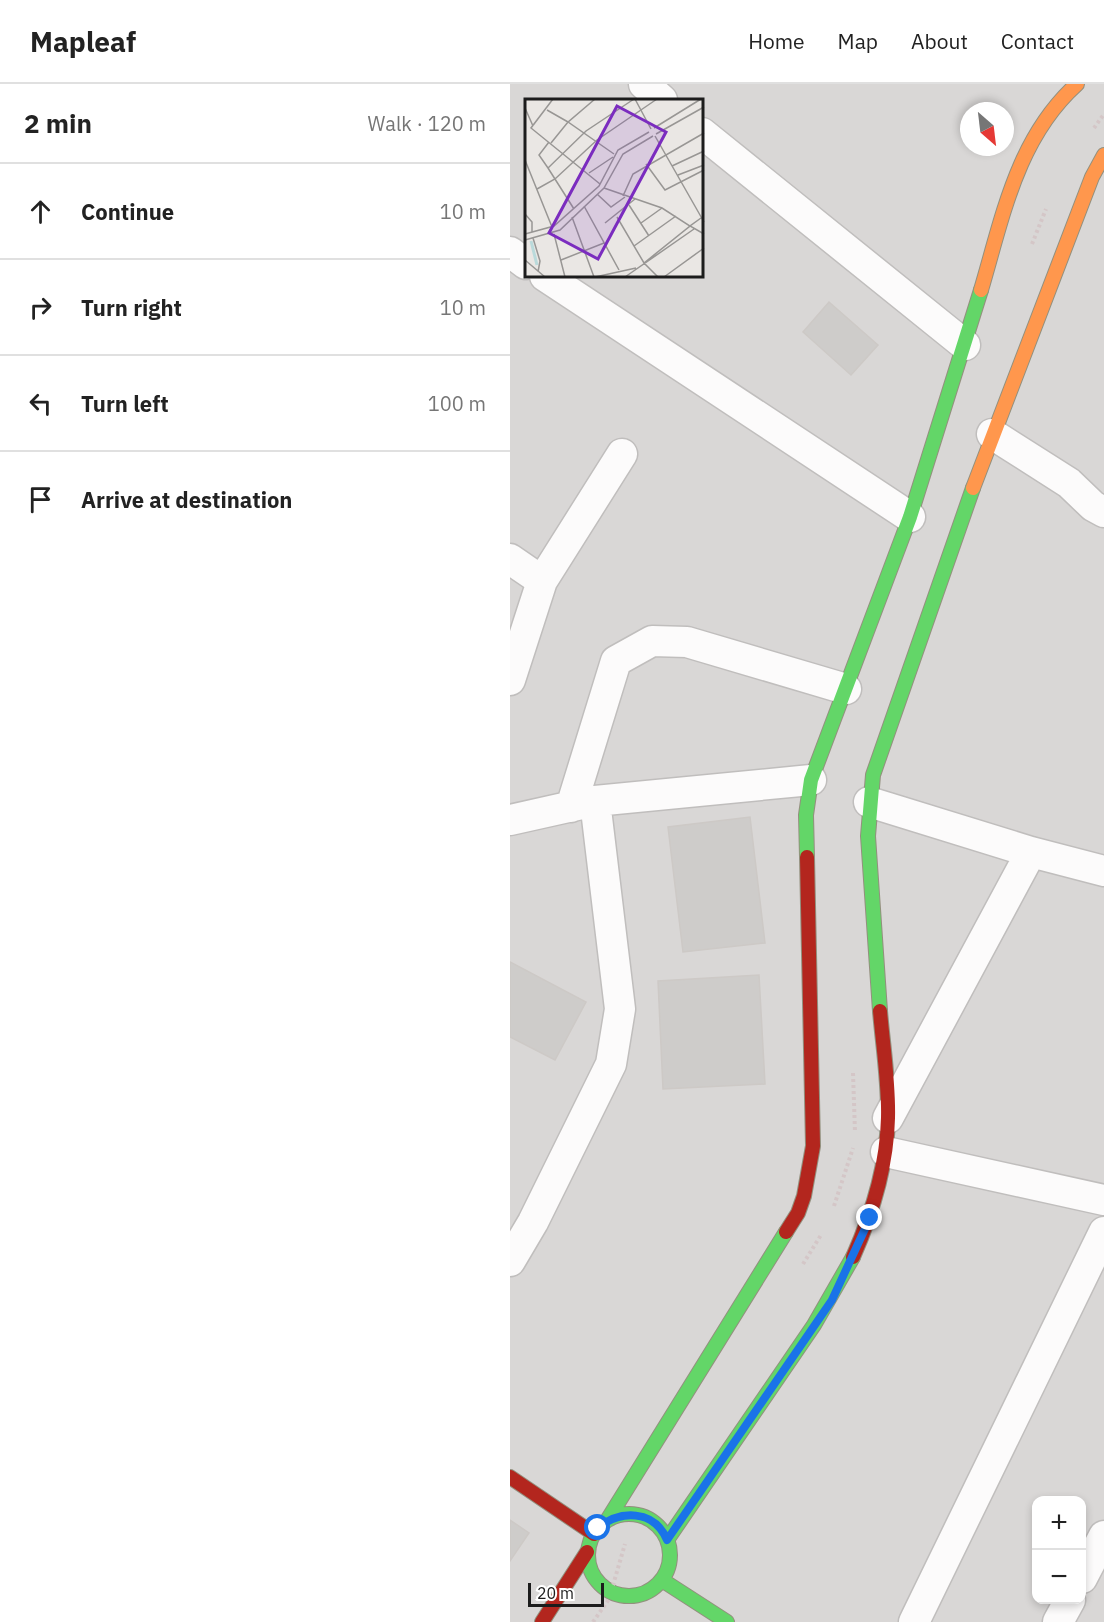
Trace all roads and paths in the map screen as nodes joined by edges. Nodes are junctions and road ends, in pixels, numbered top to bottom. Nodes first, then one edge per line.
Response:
1 (1061, 89) edge
2 (704, 135) edge
3 (1104, 155) edge
4 (510, 252) edge
5 (525, 263) edge
6 (547, 278) edge
7 (965, 345) junction
8 (992, 434) junction
9 (622, 454) dead end
10 (1104, 512) edge
11 (910, 517) junction
12 (510, 560) edge
13 (542, 581) junction
14 (510, 680) edge
15 (846, 689) junction
16 (811, 780) junction
17 (869, 802) junction
18 (583, 804) junction
19 (510, 820) edge
20 (1031, 852) junction
21 (1104, 872) edge
22 (888, 1118) junction
23 (886, 1152) junction
24 (1104, 1200) edge
25 (521, 1216) edge
26 (1104, 1232) edge
27 (510, 1261) edge
28 (510, 1477) edge
29 (608, 1519) junction
30 (594, 1534) junction
31 (1104, 1536) edge
32 (667, 1540) junction
33 (587, 1552) junction
34 (1086, 1570) edge
35 (662, 1580) junction
36 (644, 1594) junction
37 (1067, 1604) edge
38 (630, 1613) dead end
39 (542, 1622) edge
40 (727, 1622) edge
41 (914, 1622) edge
42 (1058, 1622) edge

1 - 7 main road
2 - 7 street
3 - 8 main road
4 - 5 street
6 - 11 street
7 - 11 main road
8 - 10 street
8 - 17 main road
9 - 13 street
11 - 15 main road
12 - 13 street
13 - 14 street
15 - 16 main road
15 - 18 street
16 - 18 street
16 - 29 main road
17 - 20 street
17 - 22 main road
18 - 19 street
18 - 25 street
20 - 21 street
20 - 22 street
22 - 23 main road
23 - 24 street
23 - 32 main road
25 - 27 street
26 - 41 street
28 - 30 main road
29 - 30 main road
29 - 32 main road
30 - 33 main road
31 - 34 street
32 - 35 main road
33 - 36 main road
33 - 39 main road
35 - 36 main road
35 - 40 main road
36 - 38 main road
37 - 42 street

